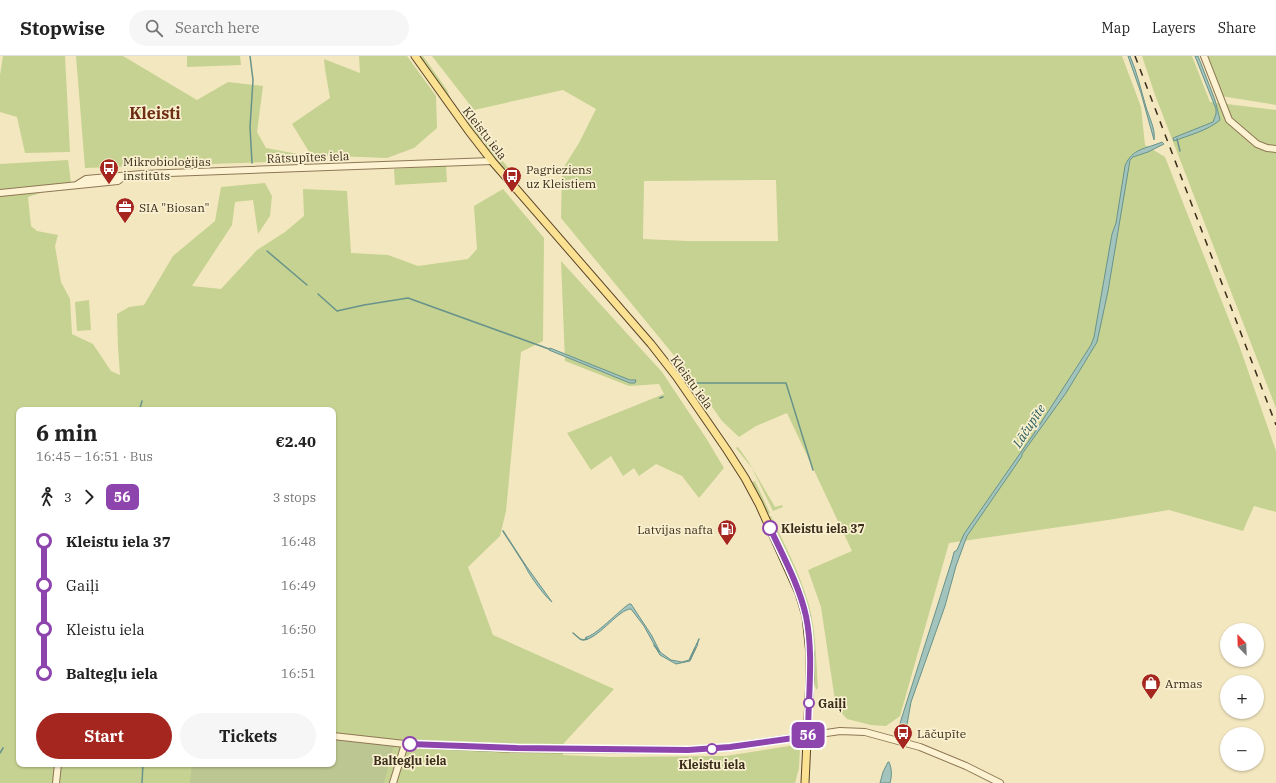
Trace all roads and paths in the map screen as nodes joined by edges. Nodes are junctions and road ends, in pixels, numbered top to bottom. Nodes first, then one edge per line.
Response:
1 (415, 56) edge
2 (1204, 56) edge
3 (1276, 149) edge
4 (492, 161) junction
5 (0, 193) edge
6 (336, 736) edge
7 (808, 736) junction
8 (405, 744) junction
9 (58, 767) edge
10 (56, 783) edge
11 (393, 783) edge
12 (805, 783) edge
13 (1000, 783) edge

1 - 4 main road, Kleistu iela
2 - 3 street
4 - 5 street, Rātsupītes iela
4 - 7 main road, Kleistu iela
6 - 8 street
7 - 8 street
7 - 12 main road, Kleistu iela
7 - 13 street
8 - 11 street
9 - 10 street

